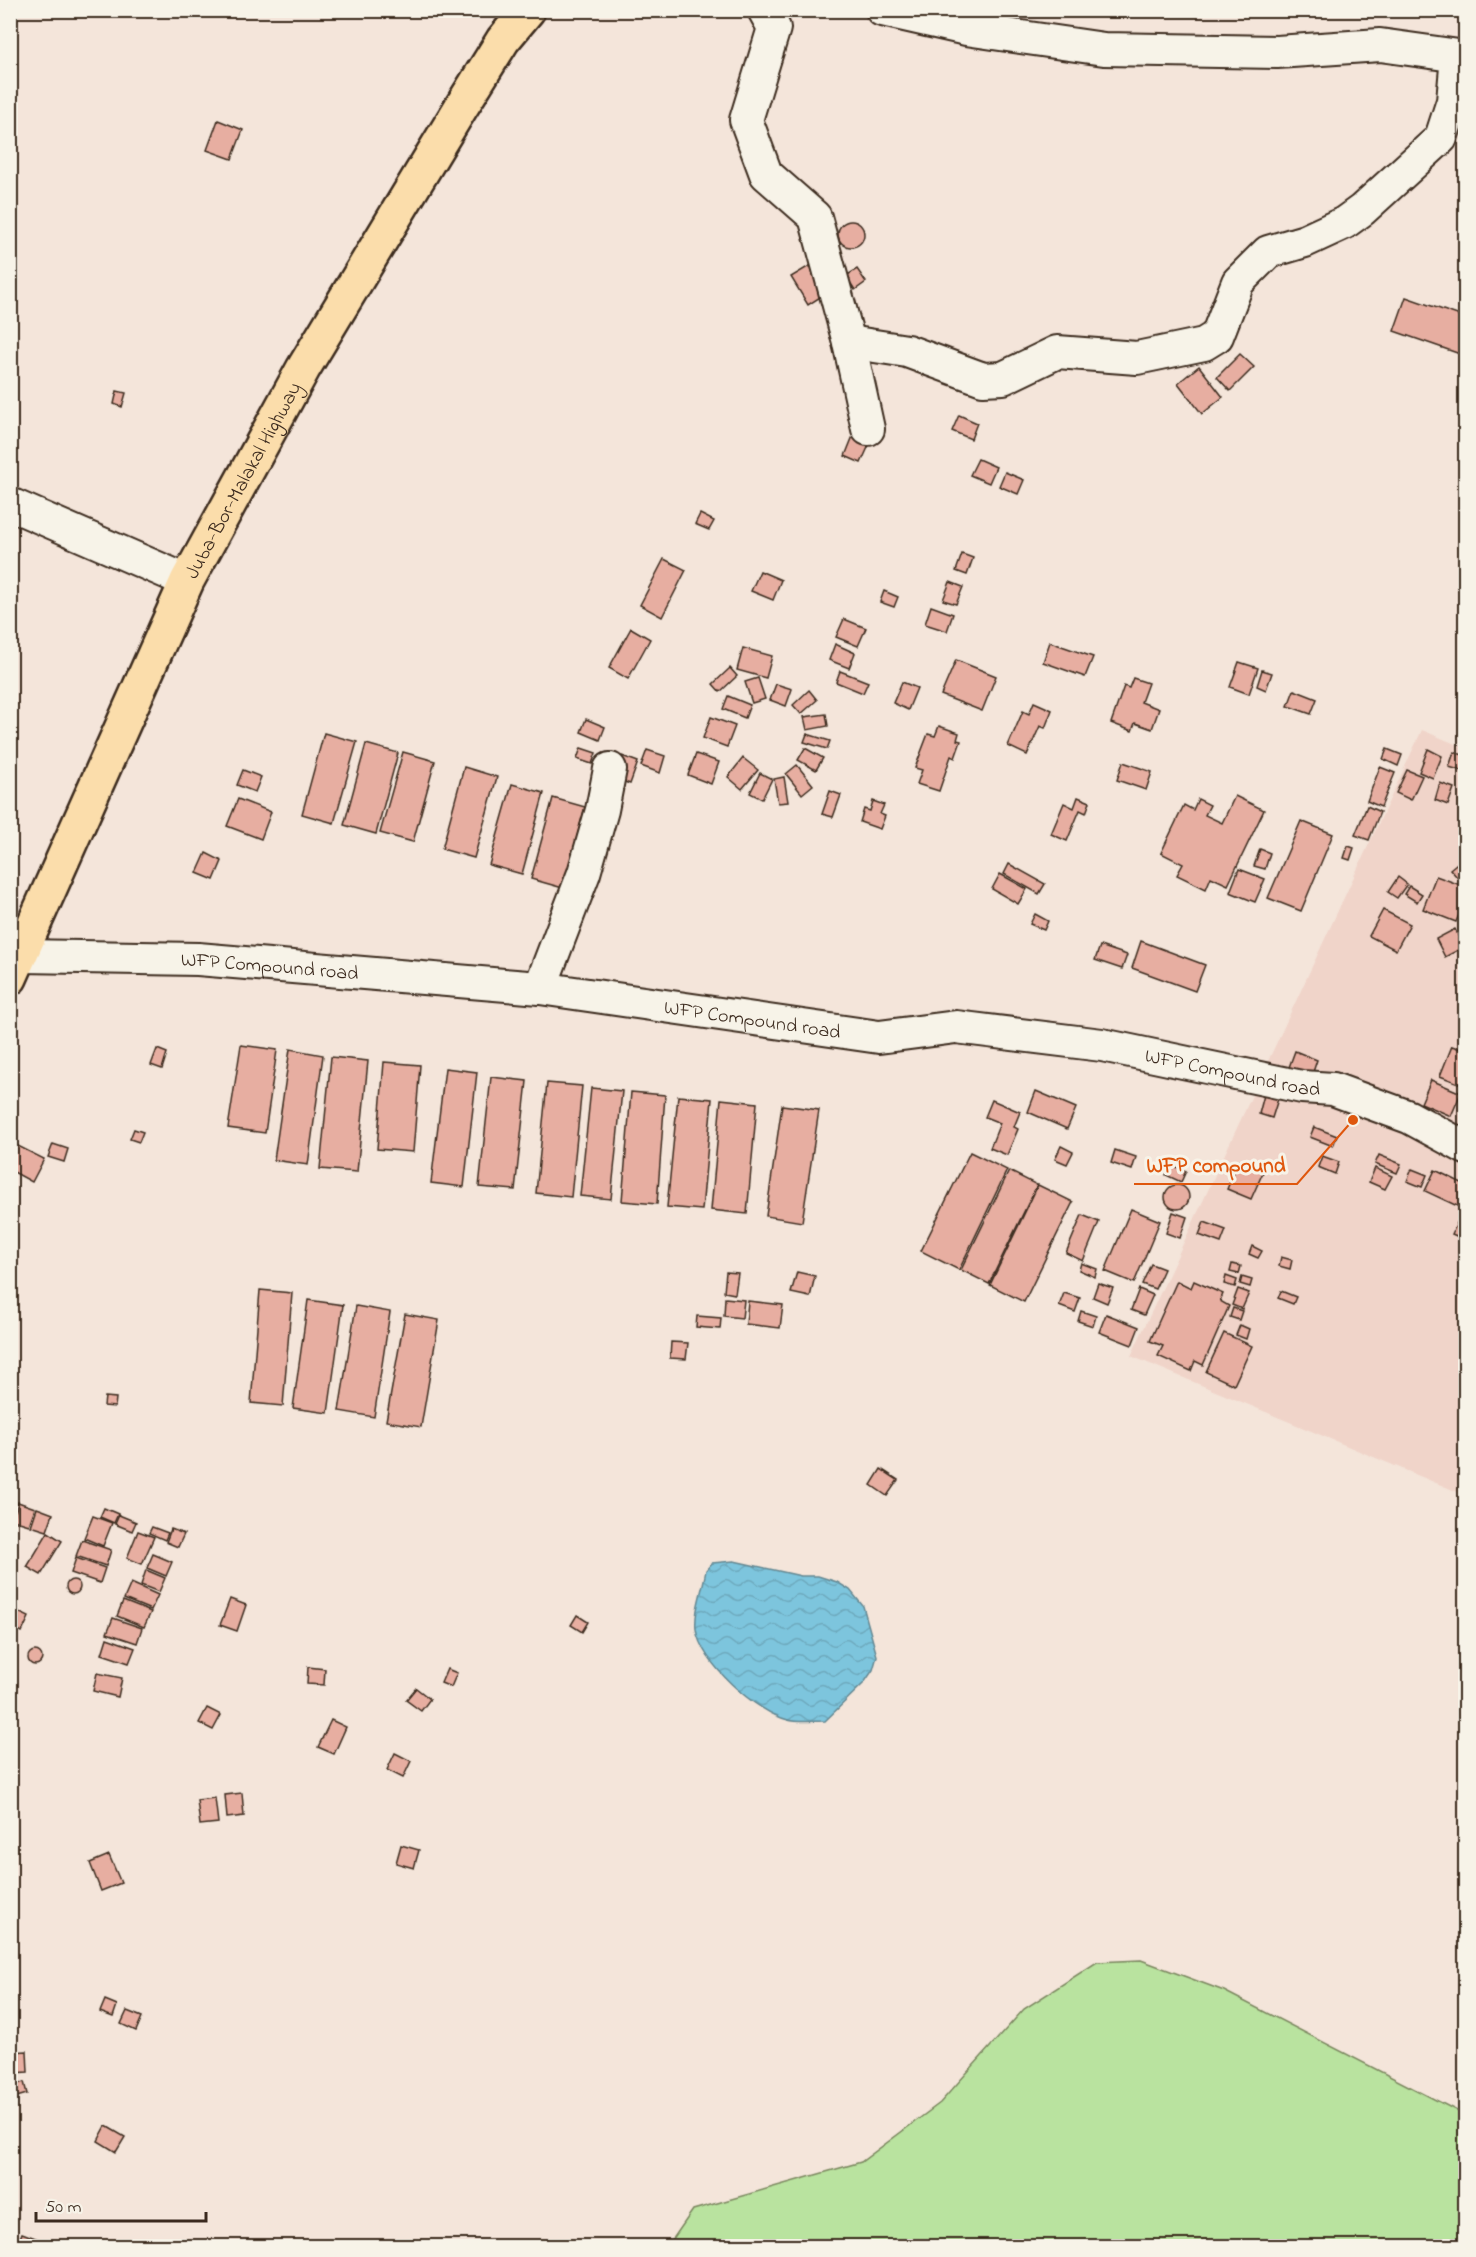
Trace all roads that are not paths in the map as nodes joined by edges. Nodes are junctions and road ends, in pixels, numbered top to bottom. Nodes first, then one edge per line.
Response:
1 (528, 10) edge
2 (764, 10) edge
3 (882, 10) edge
4 (1461, 57) edge
5 (849, 342) junction
6 (868, 429) dead end
7 (10, 504) edge
8 (187, 581) junction
9 (610, 769) dead end
10 (16, 967) edge
11 (540, 988) junction
12 (1466, 1148) edge

1 - 8 main road, Juba-Bor-Malakal Highway
2 - 5 street
3 - 4 street
4 - 5 street
5 - 6 street
7 - 8 street
8 - 10 main road, Juba-Bor-Malakal Highway
9 - 11 street
10 - 11 street, WFP Compound road
11 - 12 street, WFP Compound road

